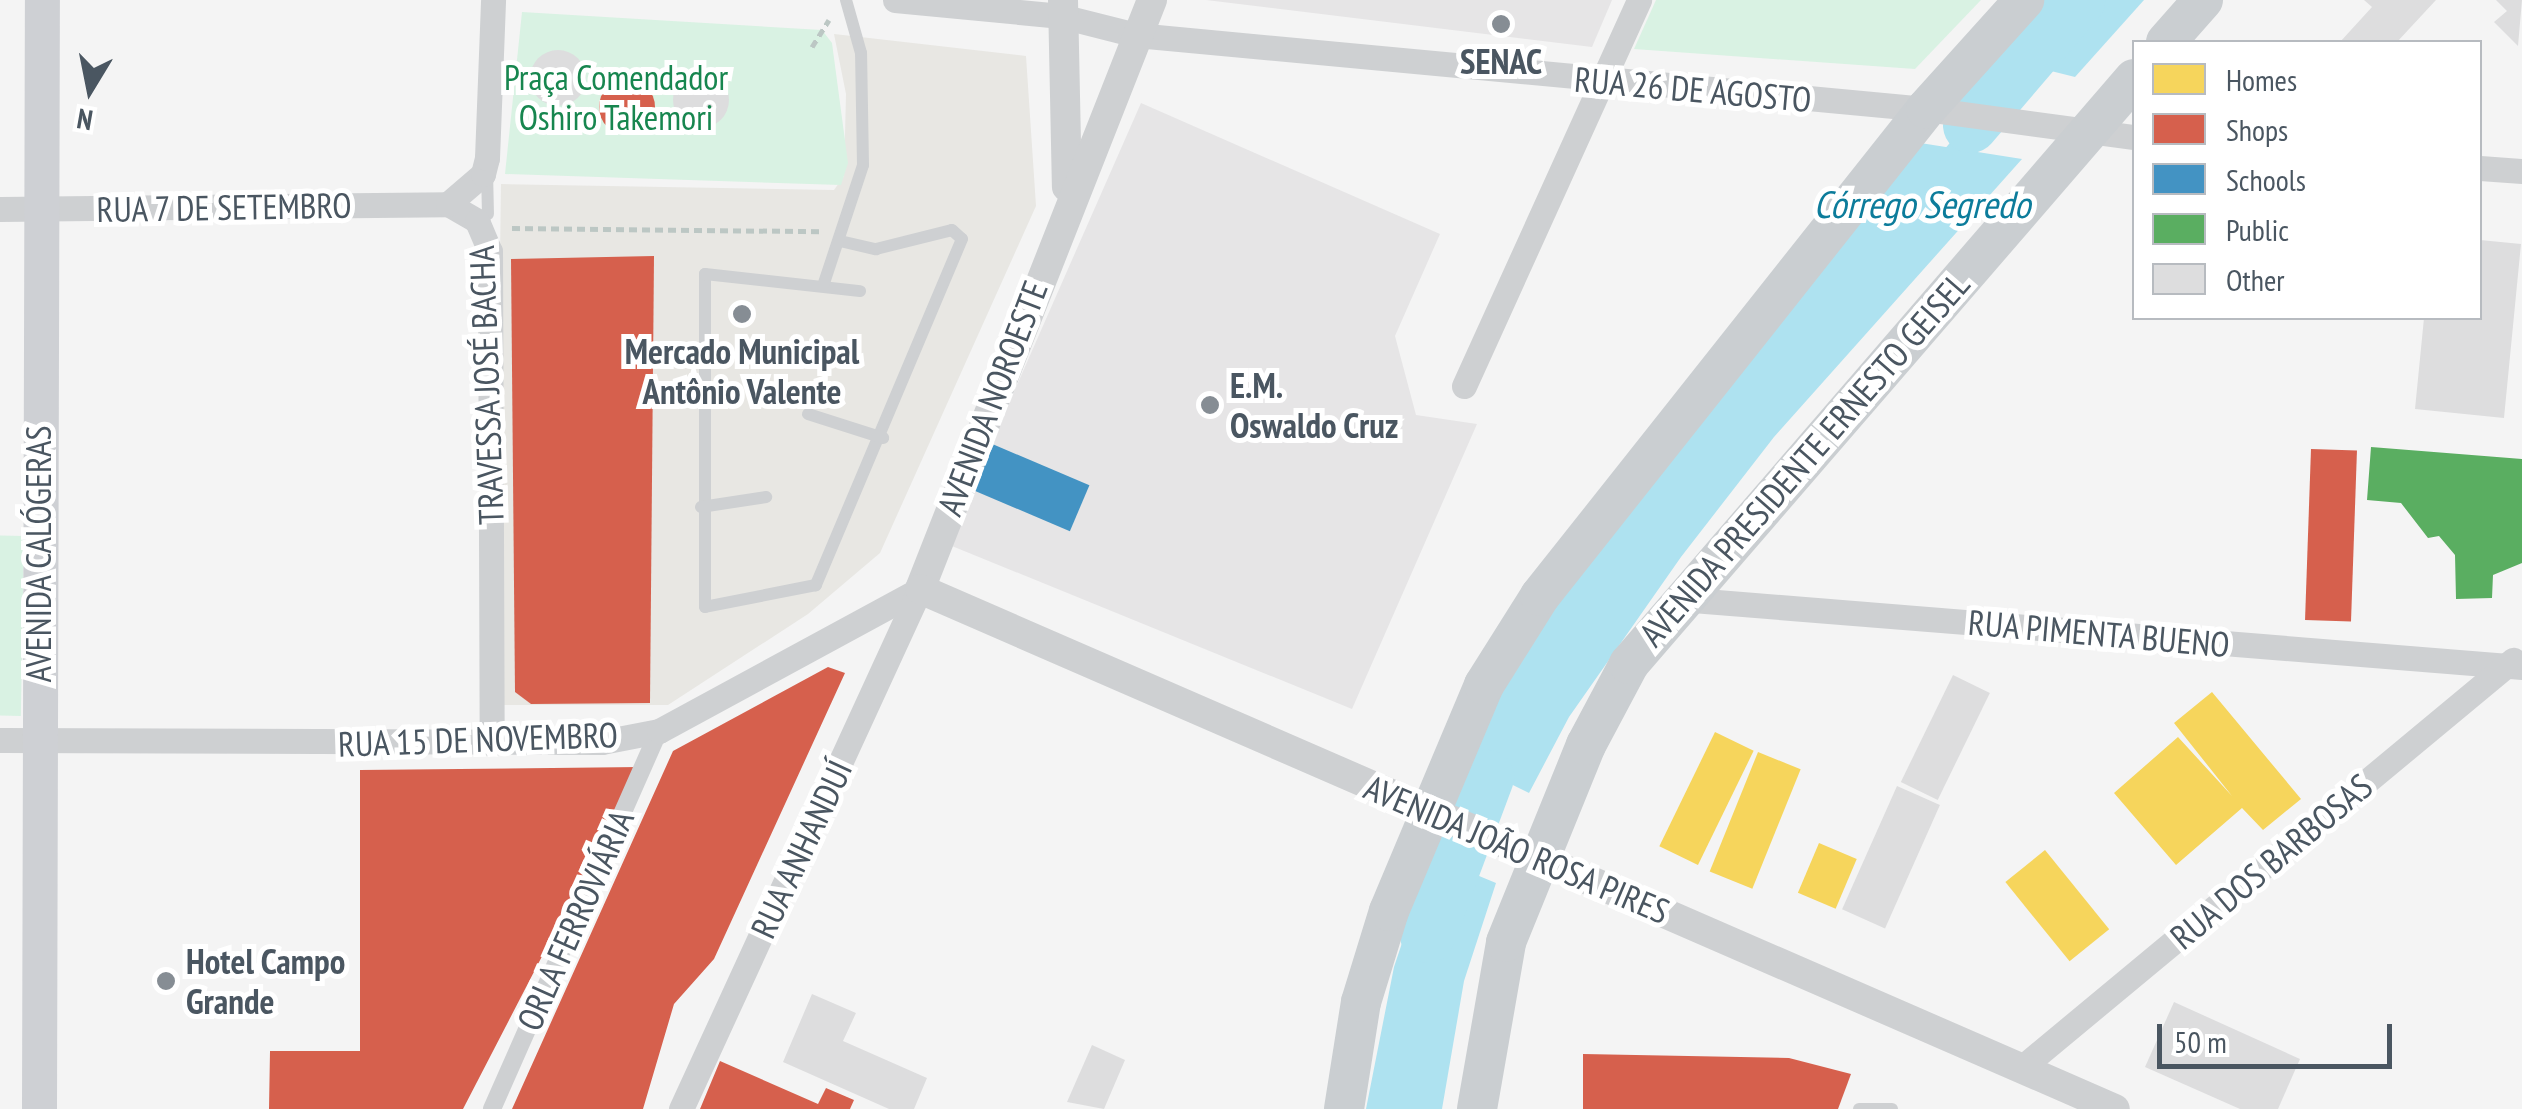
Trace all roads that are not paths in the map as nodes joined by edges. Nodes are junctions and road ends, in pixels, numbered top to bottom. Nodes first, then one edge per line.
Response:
1 (42, 0) edge
2 (493, 0) edge
3 (846, 0) edge
4 (895, 0) edge
5 (1152, 0) edge
6 (1639, 0) edge
7 (2024, 0) edge
8 (2203, 0) edge
9 (1062, 8) edge
10 (1136, 36) junction
11 (2168, 40) edge
12 (2132, 81) edge
13 (1602, 82) junction
14 (1937, 110) junction
15 (2088, 133) junction
16 (2132, 137) edge
17 (487, 158) junction
18 (2482, 168) edge
19 (2522, 171) edge
20 (448, 204) junction
21 (1068, 208) junction
22 (0, 209) edge
23 (41, 210) junction
24 (484, 221) junction
25 (842, 236) junction
26 (824, 283) junction
27 (860, 291) dead end
28 (1464, 386) dead end
29 (808, 414) dead end
30 (882, 438) junction
31 (766, 498) dead end
32 (701, 506) junction
33 (920, 589) junction
34 (1677, 598) junction
35 (2517, 662) edge
36 (659, 731) junction
37 (0, 740) edge
38 (38, 743) junction
39 (492, 744) junction
40 (1434, 813) junction
41 (1527, 851) junction
42 (2020, 1069) junction
43 (39, 1109) edge
44 (492, 1109) edge
45 (682, 1109) edge
46 (1344, 1109) edge
47 (1477, 1109) edge
48 (1858, 1109) edge
49 (1892, 1109) edge
50 (2116, 1109) edge

1 - 23 main road, AVENIDA CALÓGERAS
2 - 17 street
3 - 25 lane
4 - 9 street, RUA 26 DE AGOSTO
5 - 10 street, AVENIDA NOROESTE
6 - 13 street
7 - 14 main road
8 - 11 main road
9 - 10 street, RUA 26 DE AGOSTO
9 - 21 street, AVENIDA NOROESTE
10 - 13 street, RUA 26 DE AGOSTO
10 - 21 street, AVENIDA NOROESTE
12 - 15 main road, AVENIDA PRESIDENTE ERNESTO GEISEL
13 - 14 street, RUA 26 DE AGOSTO
13 - 28 street
14 - 15 street, RUA 26 DE AGOSTO
14 - 40 main road
15 - 16 street, RUA 26 DE AGOSTO
15 - 34 main road, AVENIDA PRESIDENTE ERNESTO GEISEL
17 - 20 street, TRAVESSA JOSÉ BACHA
17 - 24 lane
18 - 19 street
20 - 23 street, RUA 7 DE SETEMBRO
20 - 24 street, TRAVESSA JOSÉ BACHA
21 - 33 street, AVENIDA NOROESTE
22 - 23 street, RUA 7 DE SETEMBRO
23 - 38 main road, AVENIDA CALÓGERAS
24 - 39 street, TRAVESSA JOSÉ BACHA
25 - 26 lane
25 - 30 lane
26 - 27 lane
26 - 32 lane
29 - 30 lane
30 - 32 lane
31 - 32 lane
33 - 36 street, RUA 15 DE NOVEMBRO
33 - 40 street, AVENIDA JOÃO ROSA PIRES
33 - 45 street, RUA ANHANDUÍ
34 - 35 street, RUA PIMENTA BUENO
34 - 41 main road, AVENIDA PRESIDENTE ERNESTO GEISEL
35 - 42 street, RUA DOS BARBOSAS
36 - 39 street, RUA 15 DE NOVEMBRO
36 - 44 street, ORLA FERROVIÁRIA
37 - 38 street, RUA 15 DE NOVEMBRO
38 - 39 street, RUA 15 DE NOVEMBRO
38 - 43 main road, AVENIDA CALÓGERAS
40 - 41 street, AVENIDA JOÃO ROSA PIRES
40 - 46 main road
41 - 42 street, AVENIDA JOÃO ROSA PIRES
41 - 47 main road, AVENIDA PRESIDENTE ERNESTO GEISEL
42 - 50 street, AVENIDA JOÃO ROSA PIRES
48 - 49 lane

